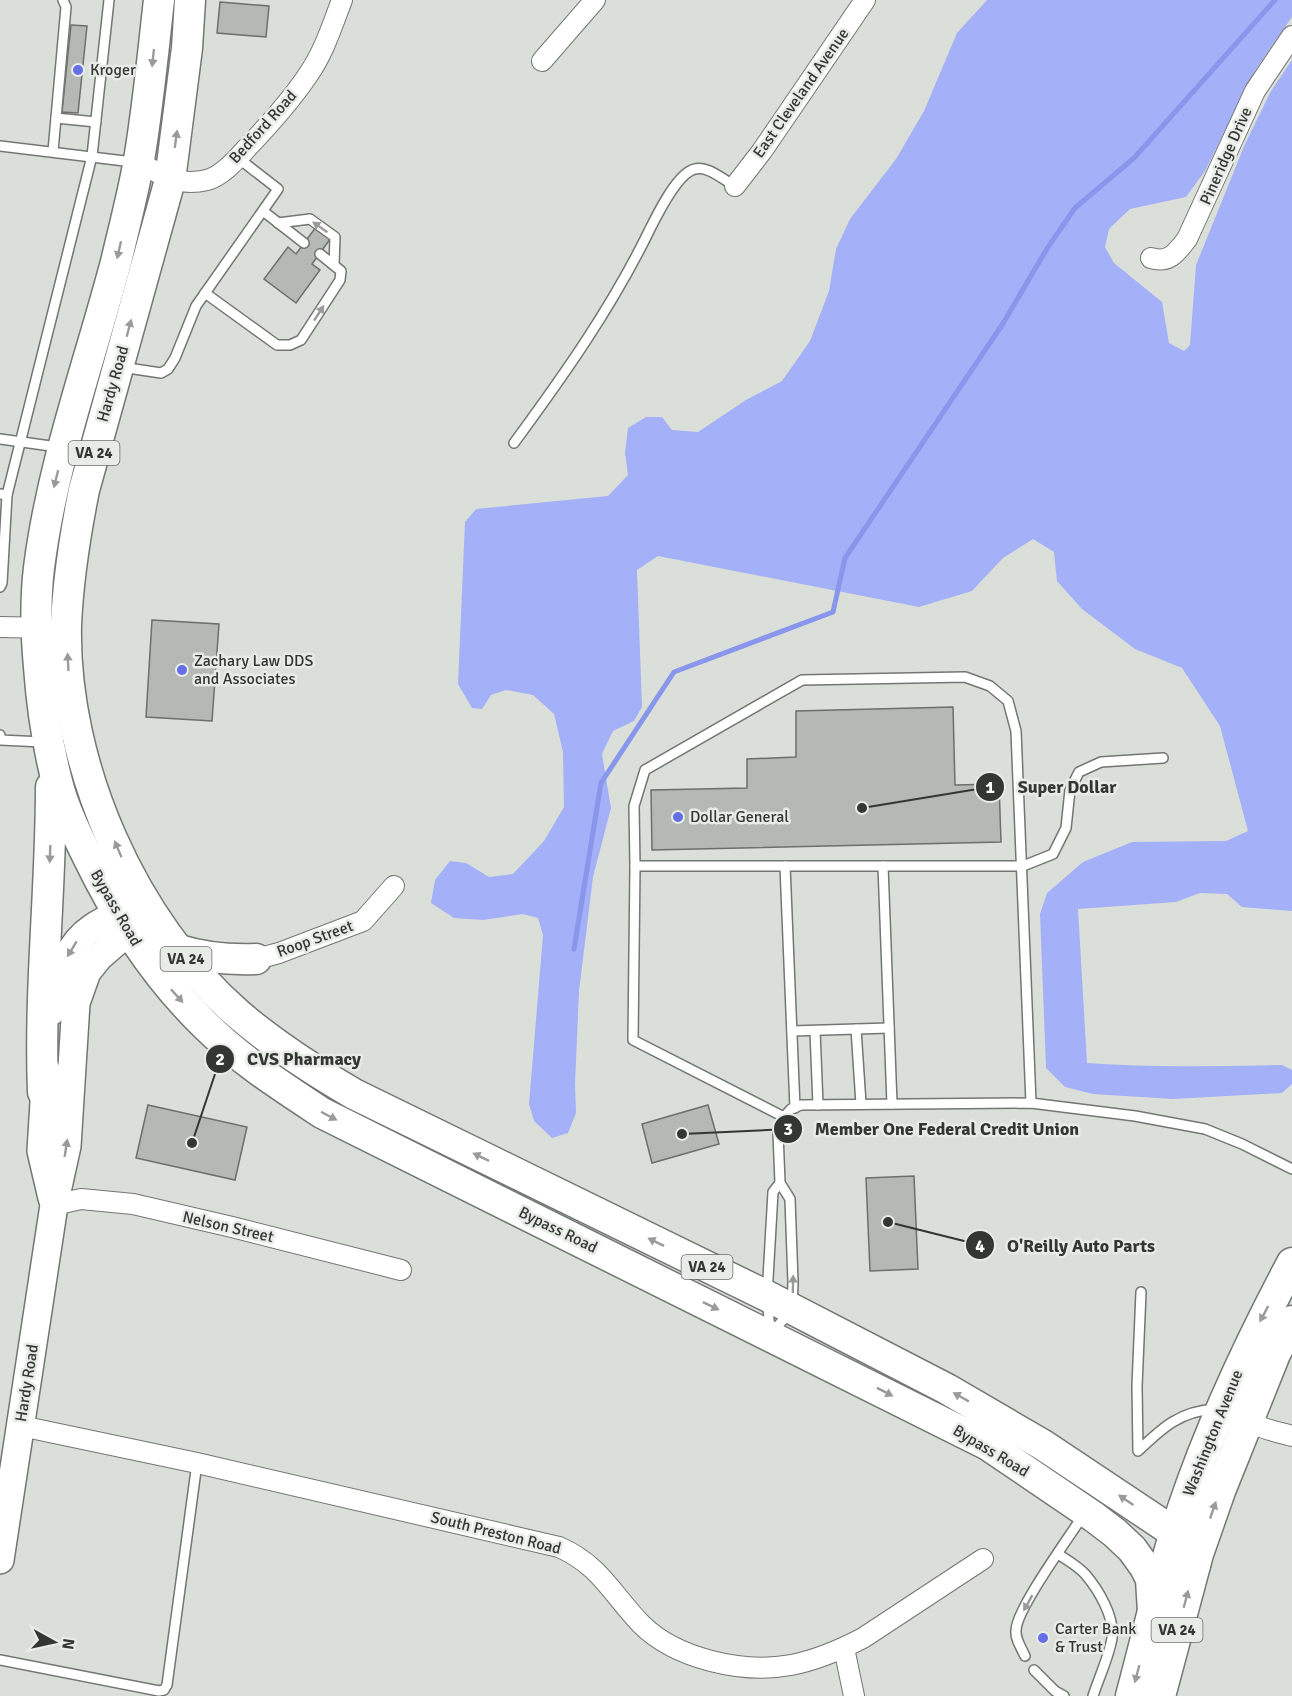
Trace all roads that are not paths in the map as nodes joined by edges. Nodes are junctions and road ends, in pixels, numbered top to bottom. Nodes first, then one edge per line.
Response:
1 (63, 0) edge
2 (109, 0) edge
3 (159, 0) edge
4 (190, 0) edge
5 (342, 0) edge
6 (595, 0) edge
7 (865, 0) edge
8 (1292, 36) edge
9 (542, 62) dead end
10 (56, 118) junction
11 (96, 122) junction
12 (0, 146) edge
13 (53, 151) junction
14 (92, 156) junction
15 (238, 158) junction
16 (139, 162) junction
17 (170, 180) junction
18 (735, 186) joint
19 (263, 211) junction
20 (278, 223) junction
21 (304, 243) dead end
22 (320, 254) dead end
23 (1151, 258) dead end
24 (334, 265) junction
25 (205, 293) junction
26 (118, 366) junction
27 (0, 439) edge
28 (22, 441) junction
29 (514, 443) dead end
30 (64, 447) junction
31 (4, 495) edge
32 (0, 587) edge
33 (0, 627) edge
34 (36, 628) junction
35 (66, 628) junction
36 (0, 735) edge
37 (0, 740) edge
38 (49, 748) junction
39 (1163, 758) dead end
40 (635, 866) junction
41 (785, 866) junction
42 (883, 866) junction
43 (1023, 866) junction
44 (394, 886) dead end
45 (144, 902) junction
46 (123, 924) junction
47 (179, 951) junction
48 (256, 959) junction
49 (235, 1011) junction
50 (889, 1028) junction
51 (856, 1029) junction
52 (815, 1030) junction
53 (792, 1031) junction
54 (43, 1092) junction
55 (1031, 1102) junction
56 (861, 1104) junction
57 (892, 1104) junction
58 (818, 1105) junction
59 (795, 1108) junction
60 (784, 1117) junction
61 (1292, 1169) edge
62 (780, 1183) junction
63 (54, 1205) junction
64 (1292, 1263) edge
65 (401, 1270) dead end
66 (1141, 1292) dead end
67 (779, 1303) junction
68 (1292, 1321) edge
69 (770, 1335) junction
70 (1224, 1400) junction
71 (1247, 1421) junction
72 (1292, 1436) edge
73 (13, 1440) edge
74 (1003, 1455) junction
75 (196, 1463) junction
76 (1086, 1512) junction
77 (3, 1527) edge
78 (1180, 1550) junction
79 (1058, 1554) junction
80 (983, 1559) dead end
81 (0, 1560) edge
82 (1154, 1612) junction
83 (844, 1648) junction
84 (1025, 1656) dead end
85 (0, 1660) edge
86 (1034, 1670) dead end
87 (854, 1696) edge
88 (1064, 1696) edge
89 (1093, 1696) edge
90 (1131, 1696) edge
91 (1161, 1696) edge

1 - 10 lane
2 - 11 lane
3 -> 16 main road, Hardy Road / VA 24
17 -> 4 main road, Hardy Road / VA 24
5 - 15 street, Bedford Road
6 - 9 street
7 - 18 street, East Cleveland Avenue
8 - 23 street, Pineridge Drive
10 - 11 lane
10 - 13 lane
11 - 14 lane
12 - 13 lane
13 - 14 lane
14 - 16 lane
14 - 28 lane
15 - 17 street, Bedford Road
15 - 19 lane
16 - 17 street, Bedford Road
16 -> 30 main road, Hardy Road / VA 24
26 -> 17 main road, Hardy Road / VA 24
18 - 29 lane
19 - 20 lane
19 - 25 lane
20 - 21 lane
24 -> 20 lane
22 - 24 lane
25 -> 24 lane
25 - 26 lane
26 - 35 main road, Hardy Road / VA 24
27 - 28 lane
28 - 30 lane
28 - 31 lane
30 -> 34 main road, Hardy Road / VA 24
31 - 32 lane
33 - 34 street
34 - 35 street
34 - 38 main road, Hardy Road / VA 24
45 -> 35 main road, Hardy Road / VA 24
36 - 37 lane
37 - 38 lane
38 - 46 main road, Bypass Road / VA 24
38 -> 54 main road
39 - 43 lane
40 - 41 lane
40 - 43 lane
40 - 60 lane
41 - 42 lane
41 - 53 lane
42 - 43 lane
42 - 50 lane
43 - 55 lane
44 - 48 street, Roop Street
45 - 46 main road, Hardy Road
45 - 47 main road, Bypass Road / VA 24
46 -> 54 main road, Hardy Road
63 -> 46 main road, Hardy Road
46 -> 69 main road, Bypass Road / VA 24
47 - 48 main road
47 - 49 main road, Bypass Road / VA 24
48 - 49 main road
67 -> 49 main road, Bypass Road / VA 24
50 - 51 lane
50 - 57 lane
51 - 52 lane
51 - 56 lane
52 - 53 lane
52 - 58 lane
53 - 59 lane
54 - 63 main road, Hardy Road
55 - 57 lane
55 - 61 lane
56 - 57 lane
56 - 58 lane
58 - 59 lane
59 - 60 lane
60 - 62 lane
62 - 67 lane
67 -> 62 lane
63 - 65 street, Nelson Street
63 - 73 main road, Hardy Road
64 -> 70 main road, Washington Avenue
66 - 70 lane
67 - 69 lane
67 - 69 lane
78 -> 67 main road, Bypass Road / VA 24
68 - 71 main road, Washington Avenue
69 -> 74 main road, Bypass Road / VA 24
70 - 71 street
70 - 78 main road, Washington Avenue
71 - 72 street
78 -> 71 main road, Washington Avenue
73 - 75 street, South Preston Road
73 - 77 main road, Hardy Road
74 - 76 main road, Bypass Road / VA 24
74 - 78 main road
75 - 83 street, South Preston Road
75 - 85 lane
76 - 79 lane
76 - 82 main road, Bypass Road / VA 24
77 - 81 main road, Hardy Road
78 - 82 main road, Washington Avenue
91 -> 78 main road, VA 24
79 -> 84 lane
79 - 89 lane
80 - 83 street, South Preston Road
82 -> 90 main road, VA 24
83 - 87 street
86 - 88 lane

